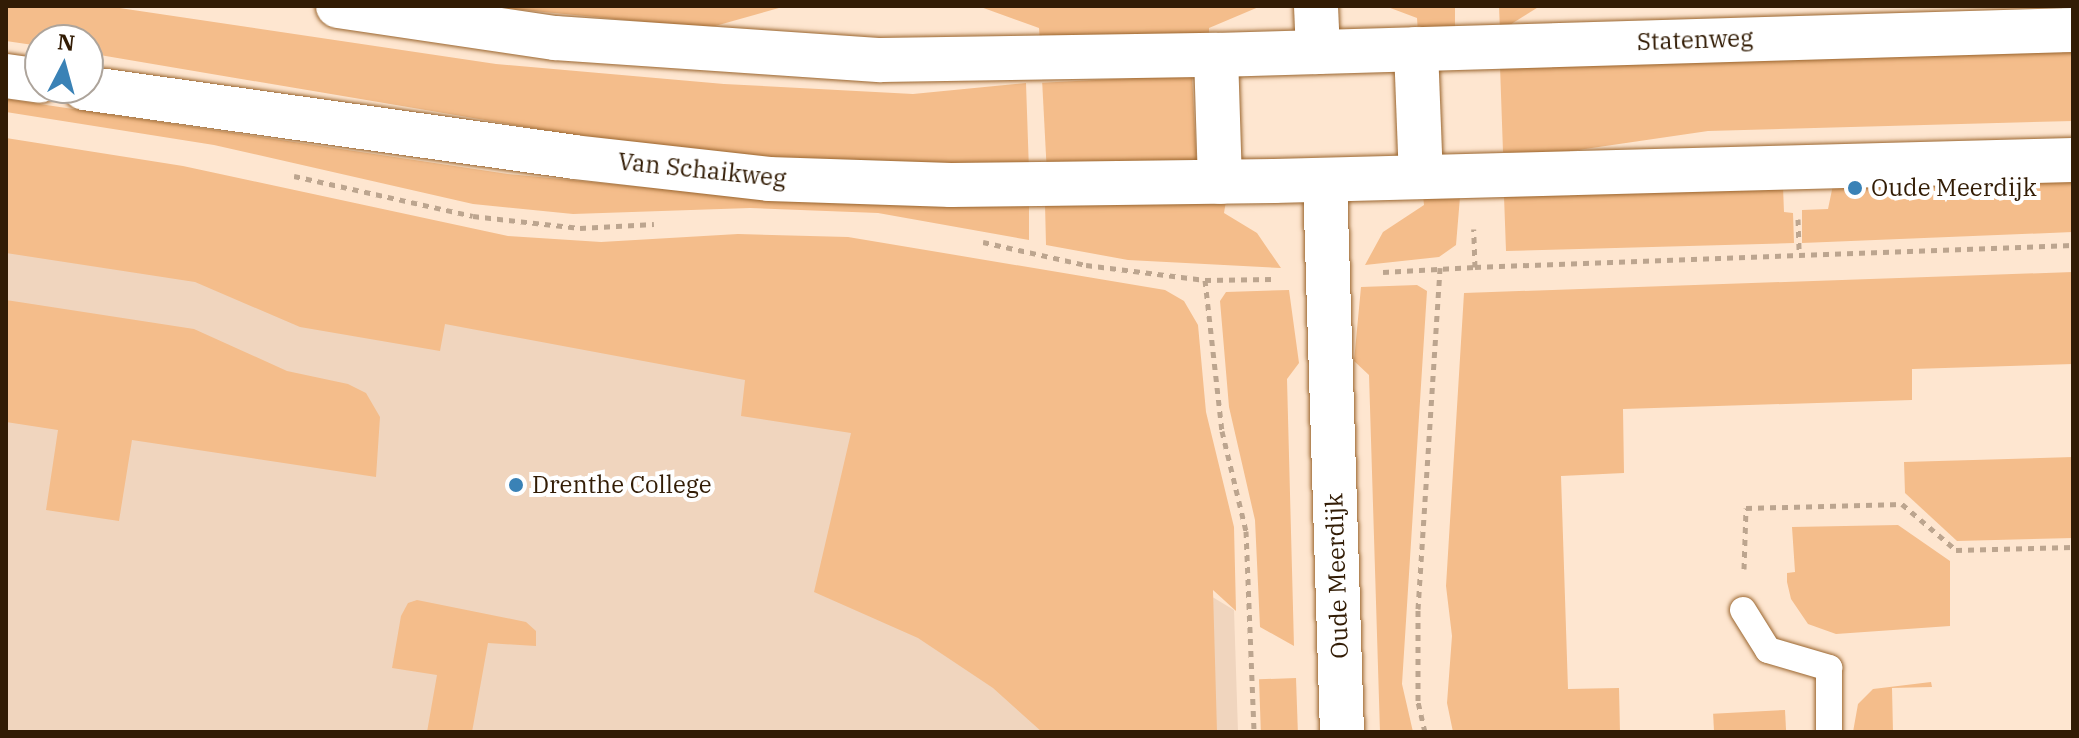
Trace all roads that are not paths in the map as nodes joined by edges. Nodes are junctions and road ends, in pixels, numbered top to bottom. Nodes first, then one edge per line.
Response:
1 (338, 6) edge
2 (1316, 6) edge
3 (2073, 30) edge
4 (1416, 49) junction
5 (1318, 52) junction
6 (1216, 55) junction
7 (104, 91) edge
8 (2073, 160) edge
9 (1421, 177) junction
10 (1325, 180) junction
11 (1220, 182) junction
12 (1743, 610) road end
13 (1342, 732) edge
14 (1829, 732) edge

1 - 6 street
2 - 5 street
3 - 4 street, Statenweg
4 - 5 street, Statenweg
4 - 9 street
5 - 6 street
6 - 11 street
7 - 11 street, Van Schaikweg
8 - 9 street
9 - 10 street
10 - 11 street, Van Schaikweg
10 - 13 street, Oude Meerdijk
12 - 14 lane

